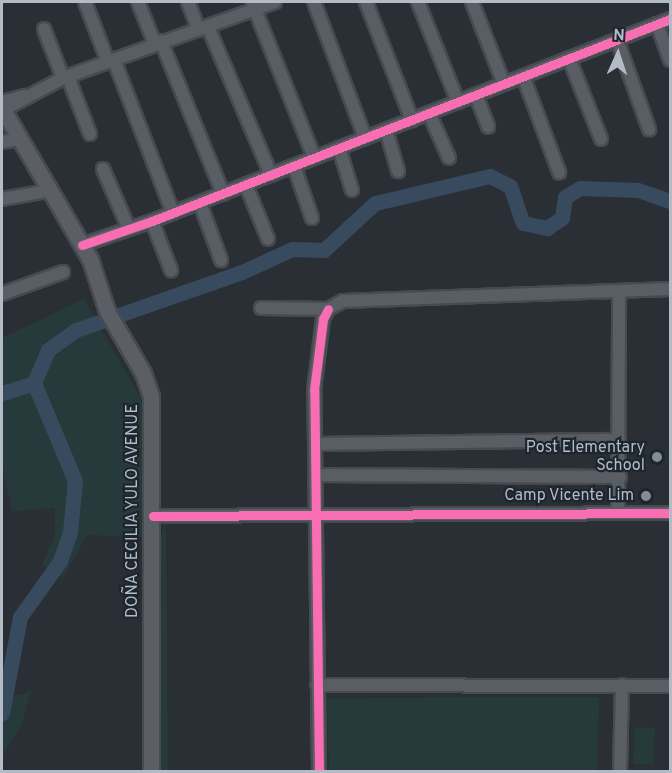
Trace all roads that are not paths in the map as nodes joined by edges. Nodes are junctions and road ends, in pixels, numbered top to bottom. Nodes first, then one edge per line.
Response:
1 (85, 2) edge
2 (138, 2) edge
3 (188, 2) edge
4 (275, 2) edge
5 (314, 2) edge
6 (366, 2) edge
7 (418, 2) edge
8 (472, 2) edge
9 (254, 6) edge
10 (670, 19) edge
11 (657, 24) junction
12 (203, 28) junction
13 (44, 29) dead end
14 (617, 40) junction
15 (158, 43) junction
16 (568, 58) junction
17 (670, 60) edge
18 (111, 61) junction
19 (523, 76) junction
20 (65, 78) junction
21 (504, 84) junction
22 (476, 95) junction
23 (458, 102) junction
24 (2, 107) edge
25 (429, 113) junction
26 (412, 120) junction
27 (488, 127) dead end
28 (649, 129) dead end
29 (386, 130) junction
30 (90, 134) dead end
31 (365, 138) junction
32 (20, 139) junction
33 (601, 139) dead end
34 (2, 142) edge
35 (339, 148) junction
36 (314, 157) junction
37 (449, 158) dead end
38 (294, 166) junction
39 (103, 169) dead end
40 (398, 171) dead end
41 (560, 172) dead end
42 (271, 175) junction
43 (246, 185) junction
44 (352, 190) dead end
45 (48, 191) junction
46 (223, 194) junction
47 (2, 199) edge
48 (200, 203) junction
49 (173, 213) junction
50 (312, 218) dead end
51 (152, 221) junction
52 (129, 229) junction
53 (268, 239) dead end
54 (82, 245) junction
55 (221, 260) dead end
56 (171, 270) dead end
57 (63, 272) dead end
58 (670, 289) edge
59 (619, 291) junction
60 (2, 294) edge
61 (261, 308) dead end
62 (328, 309) junction
63 (619, 440) junction
64 (316, 444) junction
65 (316, 475) junction
66 (620, 477) junction
67 (618, 513) junction
68 (670, 513) edge
69 (317, 514) junction
70 (153, 516) junction
71 (317, 685) junction
72 (622, 685) junction
73 (670, 686) edge
74 (151, 771) edge
75 (319, 771) edge
76 (620, 771) edge

1 - 18 street
2 - 15 street
3 - 12 street
4 - 9 street
5 - 31 street
6 - 26 street
7 - 23 street
8 - 21 street
9 - 12 street
9 - 36 street
10 - 11 street
11 - 14 street
11 - 17 street
12 - 15 street
12 - 42 street
13 - 20 street
14 - 16 street
14 - 28 street
15 - 18 street
15 - 46 street
16 - 19 street
16 - 33 street
18 - 20 street
18 - 49 street
19 - 21 street
19 - 41 street
20 - 24 street
20 - 30 street
21 - 22 street
22 - 23 street
22 - 27 street
23 - 25 street
24 - 32 main road, DOÑA CECILIA YULO AVENUE
25 - 26 street
25 - 37 street
26 - 29 street
29 - 31 street
29 - 40 street
31 - 35 street
32 - 34 street
32 - 45 main road, DOÑA CECILIA YULO AVENUE
35 - 36 street
35 - 44 street
36 - 38 street
38 - 42 street
38 - 50 street
39 - 52 street
42 - 43 street
43 - 46 street
43 - 53 street
45 - 47 street
45 - 54 main road, DOÑA CECILIA YULO AVENUE
46 - 48 street
48 - 49 street
48 - 55 street
49 - 51 street
51 - 52 street
51 - 56 street
52 - 54 street
54 - 70 main road, DOÑA CECILIA YULO AVENUE
57 - 60 street
58 - 59 street
59 - 62 street
59 - 63 street
61 - 62 street
62 - 64 street
63 - 64 street
63 - 66 street
64 - 65 street
65 - 66 street
65 - 69 street
66 - 67 street
67 - 68 street
67 - 69 street
69 - 70 street
69 - 71 street
70 - 74 main road, DOÑA CECILIA YULO AVENUE
71 - 72 street
71 - 75 street
72 - 73 street
72 - 76 street

